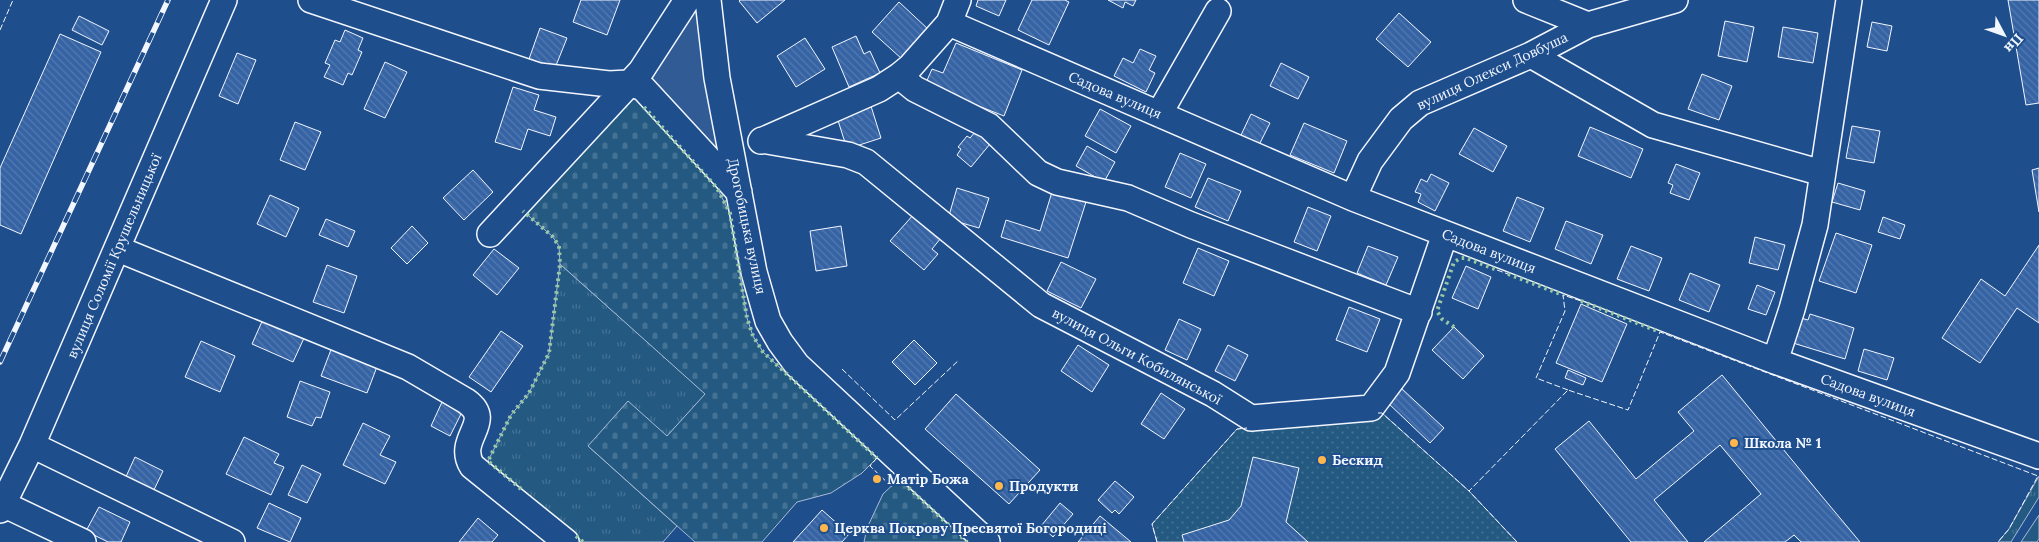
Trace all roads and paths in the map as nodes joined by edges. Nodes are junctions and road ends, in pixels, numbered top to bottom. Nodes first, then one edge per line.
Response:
1 (224, 0) edge
2 (312, 0) edge
3 (686, 0) edge
4 (708, 0) edge
5 (958, 0) edge
6 (1526, 0) edge
7 (1674, 0) edge
8 (1849, 0) edge
9 (1218, 11) dead end
10 (948, 24) junction
11 (1588, 25) junction
12 (1531, 55) junction
13 (899, 76) junction
14 (628, 83) junction
15 (1158, 114) junction
16 (762, 140) junction
17 (731, 152) junction
18 (1822, 173) junction
19 (739, 192) junction
20 (1353, 198) junction
21 (490, 234) dead end
22 (1445, 234) junction
23 (118, 249) junction
24 (1419, 312) junction
25 (1775, 361) junction
26 (32, 445) junction
27 (2039, 456) edge
28 (2, 507) edge
29 (83, 542) edge
30 (232, 542) edge
31 (566, 542) edge
32 (987, 542) edge

1 - 23 street, вулиця Соломії Крушельницької
2 - 14 street
3 - 14 street
4 - 17 street, Дрогобицька вулиця
5 - 10 street
6 - 11 street, вулиця Олекси Довбуша
7 - 11 street, вулиця Олекси Довбуша
8 - 18 street
9 - 15 street
10 - 13 street
10 - 15 street, Садова вулиця
11 - 12 street, вулиця Олекси Довбуша
12 - 18 street
12 - 20 street, вулиця Олекси Довбуша
13 - 16 street
13 - 24 street
14 - 19 street
14 - 21 street
15 - 20 street, Садова вулиця
16 - 17 street
16 - 24 street, вулиця Ольги Кобилянської
17 - 19 street, Дрогобицька вулиця
18 - 25 street
19 - 32 street, Дрогобицька вулиця
20 - 22 street, Садова вулиця
22 - 24 street, вулиця Ольги Кобилянської
22 - 25 street, Садова вулиця
23 - 26 street, вулиця Соломії Крушельницької
23 - 31 street
25 - 27 street, Садова вулиця
26 - 28 street, вулиця Соломії Крушельницької
26 - 30 street
28 - 29 street

